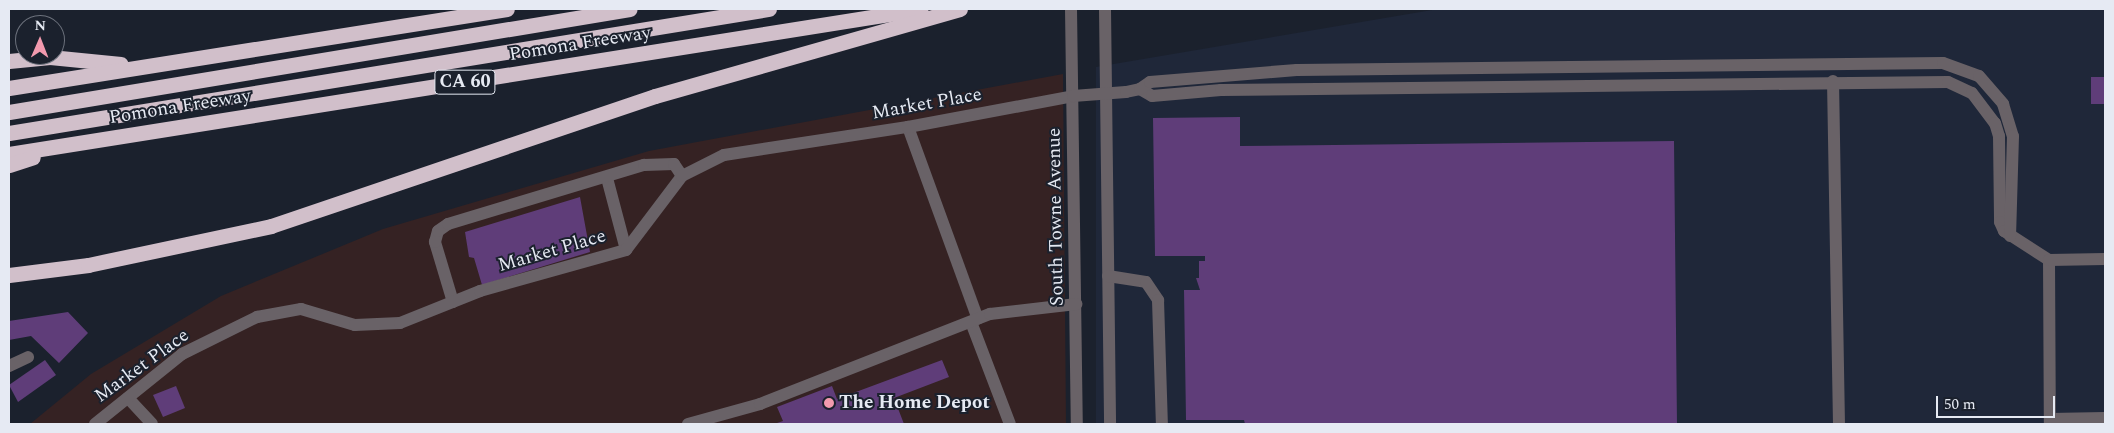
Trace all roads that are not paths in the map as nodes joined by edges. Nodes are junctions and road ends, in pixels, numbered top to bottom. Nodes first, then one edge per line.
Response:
1 (507, 9) edge
2 (630, 9) edge
3 (769, 9) edge
4 (921, 9) edge
5 (960, 9) edge
6 (1071, 9) edge
7 (1105, 9) edge
8 (9, 61) edge
9 (142, 66) junction
10 (1833, 81) junction
11 (9, 88) edge
12 (1140, 89) junction
13 (1106, 95) junction
14 (1073, 96) junction
15 (9, 112) edge
16 (908, 127) junction
17 (9, 133) edge
18 (76, 143) junction
19 (9, 154) edge
20 (9, 166) edge
21 (682, 176) junction
22 (607, 178) junction
23 (2010, 236) junction
24 (626, 250) junction
25 (2105, 259) edge
26 (2049, 260) junction
27 (9, 275) edge
28 (1108, 276) junction
29 (453, 302) junction
30 (1076, 304) junction
31 (980, 318) junction
32 (28, 357) dead end
33 (9, 366) edge
34 (128, 398) junction
35 (2105, 418) edge
36 (2050, 422) edge
37 (95, 424) edge
38 (152, 424) edge
39 (688, 424) edge
40 (1010, 424) edge
41 (1077, 424) edge
42 (1110, 424) edge
43 (1162, 424) edge
44 (1839, 424) edge

1 - 9 highway
2 - 15 highway
3 - 17 highway
4 - 18 highway, Pomona Freeway / CA 60
5 - 27 highway
6 - 14 street, South Towne Avenue
7 - 13 street
8 - 9 highway
9 - 11 highway
10 - 12 street
10 - 23 street
10 - 44 street
12 - 13 street, Market Place
12 - 23 street, Market Place
13 - 14 street, Market Place
13 - 28 street
14 - 16 street, Market Place
14 - 30 street, South Towne Avenue
16 - 21 street, Market Place
16 - 31 street
18 - 19 highway, Pomona Freeway / CA 60
18 - 20 highway
21 - 22 street
21 - 24 street, Market Place
22 - 24 street
22 - 29 street
23 - 26 street
24 - 29 street, Market Place
25 - 26 street
26 - 36 street
28 - 42 street
28 - 43 street
29 - 34 street, Market Place
30 - 31 street
30 - 41 street, South Towne Avenue
31 - 39 street
31 - 40 street
32 - 33 street
34 - 37 street, Market Place
34 - 38 street
35 - 36 street

